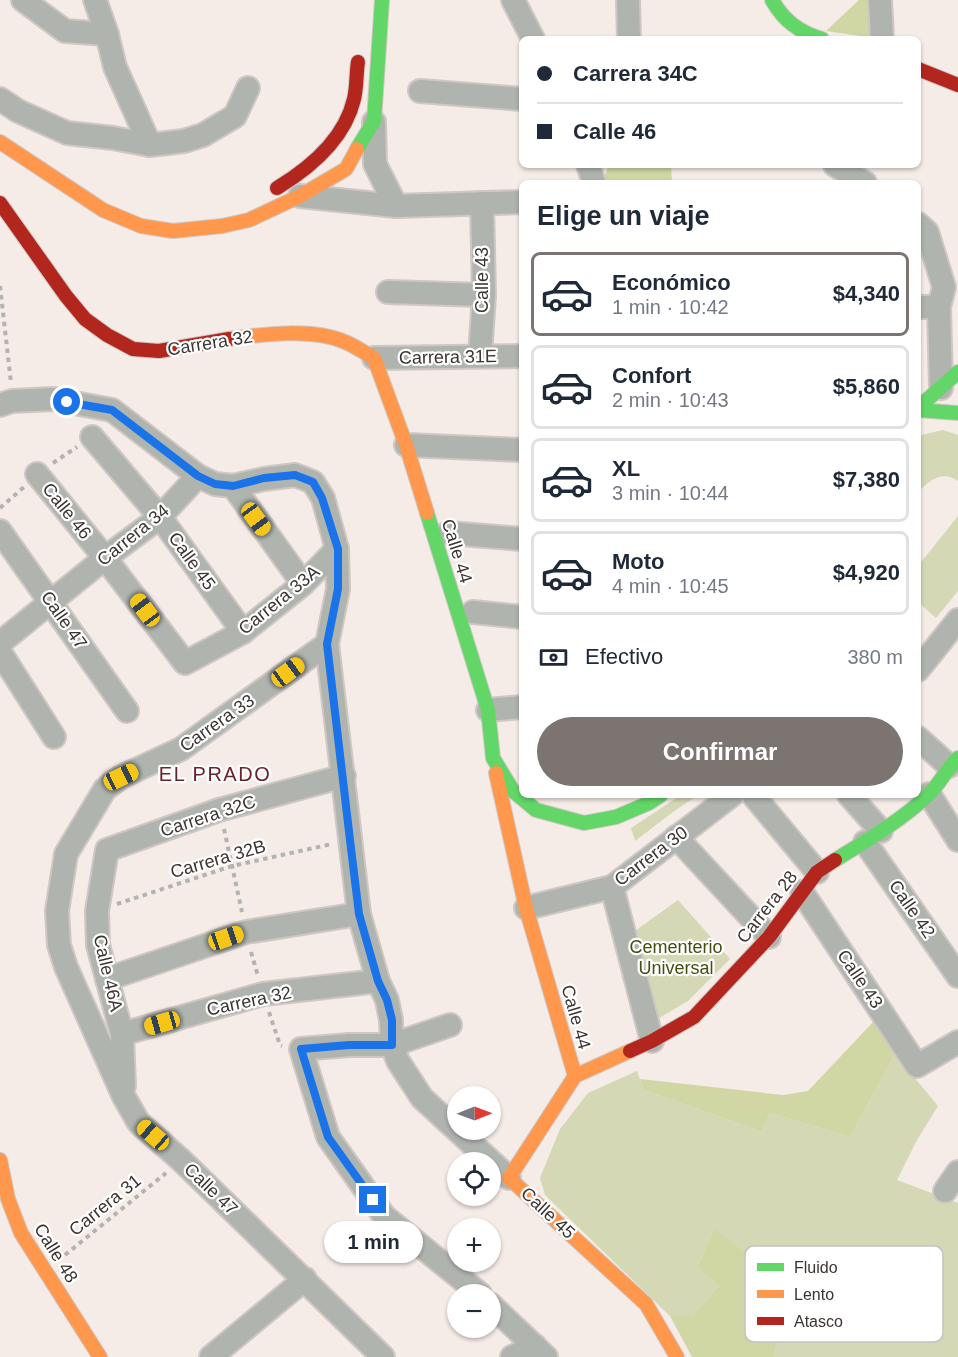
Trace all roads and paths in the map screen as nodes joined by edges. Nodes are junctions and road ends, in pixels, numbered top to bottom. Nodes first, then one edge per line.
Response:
1 (23, 0) edge
2 (95, 0) edge
3 (382, 0) edge
4 (513, 0) edge
5 (628, 0) edge
6 (772, 0) edge
7 (880, 0) edge
8 (107, 34) junction
9 (531, 36) edge
10 (629, 36) edge
11 (815, 36) edge
12 (882, 36) edge
13 (359, 49) dead end
14 (921, 70) edge
15 (958, 85) edge
16 (248, 88) dead end
17 (420, 91) dead end
18 (0, 99) edge
19 (519, 99) edge
20 (374, 121) junction
21 (0, 142) edge
22 (150, 145) junction
23 (841, 168) edge
24 (860, 180) edge
25 (264, 196) dead end
26 (300, 196) junction
27 (519, 201) edge
28 (0, 203) edge
29 (482, 203) junction
30 (396, 206) junction
31 (921, 229) edge
32 (0, 286) edge
33 (388, 292) dead end
34 (484, 295) junction
35 (929, 307) edge
36 (480, 356) junction
37 (519, 356) edge
38 (374, 358) junction
39 (958, 372) edge
40 (925, 400) edge
41 (6, 403) edge
42 (958, 413) edge
43 (92, 437) joint
44 (406, 445) junction
45 (519, 450) edge
46 (38, 474) junction
47 (198, 476) junction
48 (233, 486) junction
49 (0, 508) edge
50 (160, 517) junction
51 (0, 531) edge
52 (448, 533) dead end
53 (519, 539) edge
54 (338, 549) junction
55 (105, 558) junction
56 (303, 584) junction
57 (51, 602) junction
58 (473, 612) dead end
59 (519, 617) edge
60 (958, 620) edge
61 (243, 632) junction
62 (0, 643) edge
63 (327, 644) junction
64 (0, 652) edge
65 (184, 663) joint
66 (921, 666) edge
67 (519, 707) edge
68 (488, 710) junction
69 (127, 711) dead end
70 (54, 736) dead end
71 (921, 740) edge
72 (493, 758) junction
73 (953, 762) edge
74 (344, 776) junction
75 (929, 794) junction
76 (519, 796) edge
77 (521, 798) edge
78 (656, 798) edge
79 (728, 798) edge
80 (755, 798) edge
81 (851, 798) edge
82 (676, 837) junction
83 (873, 837) junction
84 (350, 840) junction
85 (958, 840) edge
86 (107, 850) joint
87 (66, 854) joint
88 (817, 873) junction
89 (612, 887) junction
90 (802, 892) junction
91 (526, 908) junction
92 (97, 911) junction
93 (359, 914) junction
94 (769, 937) junction
95 (958, 976) edge
96 (107, 979) junction
97 (378, 981) junction
98 (450, 1025) dead end
99 (122, 1034) junction
100 (652, 1041) junction
101 (958, 1042) edge
102 (392, 1045) junction
103 (575, 1076) junction
104 (124, 1097) junction
105 (0, 1160) edge
106 (181, 1160) junction
107 (958, 1172) edge
108 (509, 1178) junction
109 (945, 1191) dead end
110 (46, 1271) junction
111 (305, 1279) junction
112 (468, 1284) edge
113 (501, 1314) edge
114 (541, 1351) edge
115 (100, 1357) edge
116 (211, 1357) edge
117 (383, 1357) edge
118 (512, 1357) edge
119 (677, 1357) edge

1 - 8 street
2 - 8 street
3 - 20 main road
4 - 9 street
5 - 10 street
6 - 11 main road
7 - 12 street
8 - 22 street
13 - 25 main road
14 - 15 main road
16 - 22 street
17 - 19 street
18 - 22 street
20 - 26 main road
20 - 30 street
21 - 26 main road
23 - 24 street
26 - 30 street
27 - 29 street
28 - 38 main road, Carrera 32
29 - 30 street
29 - 34 street, Calle 43
31 - 35 street
32 - 41 path
33 - 34 street
34 - 36 street, Calle 43
35 - 40 street
36 - 37 street, Carrera 31E
36 - 38 street, Carrera 31E
38 - 44 main road, Calle 44
39 - 40 main road
40 - 42 main road
41 - 47 street
43 - 46 path
43 - 50 street, Calle 45
44 - 45 street
44 - 68 main road, Calle 44
46 - 49 path
46 - 55 street, Calle 46
47 - 48 street
47 - 50 street, Carrera 34
48 - 54 street, Calle 45
48 - 56 street
50 - 55 street, Carrera 34
50 - 61 street, Calle 45
51 - 57 street, Calle 47
52 - 53 street
54 - 56 street, Carrera 33A
54 - 63 street, Calle 45
55 - 57 street, Carrera 34
55 - 65 street, Calle 46
56 - 61 street, Carrera 33A
57 - 62 street, Carrera 34
57 - 69 street, Calle 47
58 - 59 street
60 - 66 street
61 - 65 street, Carrera 33A
63 - 74 street, Calle 45
63 - 87 street, Carrera 33
64 - 70 street
67 - 68 street
68 - 72 main road, Calle 44
71 - 73 street
72 - 76 main road, Calle 44
72 - 91 main road, Calle 44
73 - 75 main road, Carrera 28
74 - 84 street, Calle 45
74 - 86 street, Carrera 32C
75 - 83 main road, Carrera 28
75 - 85 street
77 - 78 main road, Calle 44
79 - 82 street, Carrera 30
80 - 88 street
81 - 83 street, Calle 42
82 - 89 street, Carrera 30
82 - 94 street
83 - 88 main road, Carrera 28
83 - 95 street, Calle 42
84 - 92 path, Carrera 32B
84 - 93 street, Calle 45
86 - 92 street, Calle 46A
87 - 104 street, Calle 47
88 - 90 main road, Carrera 28
89 - 91 street, Carrera 30
89 - 100 street
90 - 94 main road, Carrera 28
90 - 101 street, Calle 43
91 - 103 main road, Calle 44
92 - 96 street, Calle 46A
93 - 96 street
93 - 97 street, Calle 45
94 - 100 main road, Carrera 28
96 - 99 street, Calle 46A
97 - 99 street, Carrera 32
97 - 102 street, Calle 45
98 - 102 street
99 - 104 street, Calle 46A
100 - 103 main road, Carrera 28
102 - 108 street, Calle 45
102 - 112 street
103 - 108 main road
104 - 106 street, Calle 47
105 - 110 main road, Calle 48
106 - 110 path, Carrera 31
106 - 111 street, Calle 47
107 - 109 street
108 - 119 main road, Calle 45
110 - 115 main road, Calle 48
111 - 116 street
111 - 117 street, Calle 47
113 - 114 street
114 - 118 street

